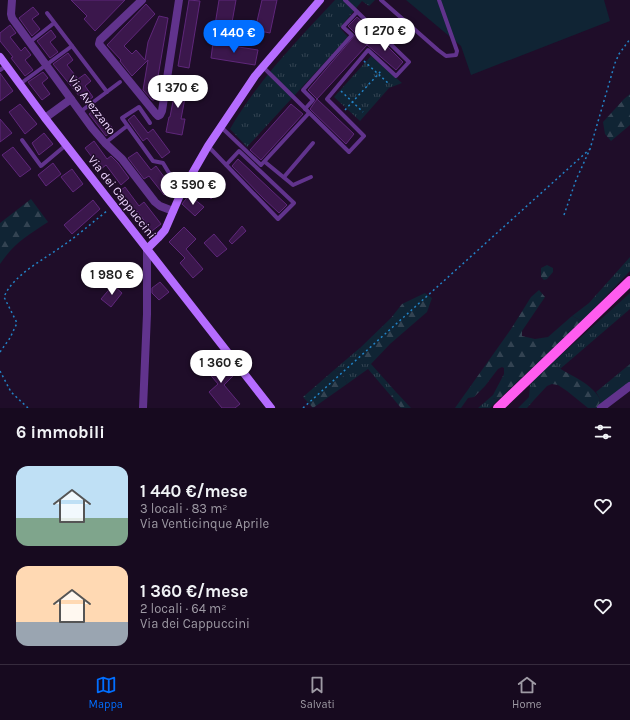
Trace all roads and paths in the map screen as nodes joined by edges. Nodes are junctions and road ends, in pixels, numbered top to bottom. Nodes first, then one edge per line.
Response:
1 (12, 0) edge
2 (142, 0) edge
3 (179, 0) edge
4 (320, 0) edge
5 (345, 0) edge
6 (382, 0) edge
7 (439, 0) edge
8 (357, 12) junction
9 (47, 13) dead end
10 (54, 23) junction
11 (630, 39) edge
12 (30, 42) junction
13 (72, 46) junction
14 (0, 57) edge
15 (361, 58) junction
16 (46, 65) junction
17 (386, 66) junction
18 (263, 67) junction
19 (3, 68) edge
20 (378, 74) junction
21 (120, 82) dead end
22 (20, 84) junction
23 (389, 84) dead end
24 (337, 87) junction
25 (107, 92) junction
26 (71, 99) junction
27 (353, 102) junction
28 (305, 109) junction
29 (80, 112) junction
30 (364, 112) dead end
31 (310, 113) junction
32 (342, 114) junction
33 (45, 118) junction
34 (150, 123) dead end
35 (127, 126) junction
36 (220, 127) junction
37 (22, 140) dead end
38 (105, 143) junction
39 (313, 143) dead end
40 (67, 145) junction
41 (208, 146) junction
42 (590, 149) junction
43 (265, 162) junction
44 (226, 165) junction
45 (284, 177) junction
46 (311, 177) dead end
47 (172, 178) dead end
48 (114, 206) junction
49 (173, 211) junction
50 (564, 215) dead end
51 (147, 249) junction
52 (630, 281) edge
53 (0, 352) edge
54 (0, 371) edge
55 (630, 386) edge
56 (28, 408) edge
57 (143, 408) edge
58 (271, 408) edge
59 (303, 408) edge
60 (498, 408) edge
61 (601, 408) edge

1 - 12 street, Via Avezzano
2 - 3 street
4 - 18 street
5 - 8 lane
6 - 7 lane
8 - 17 lane
8 - 28 lane
9 - 10 lane
10 - 12 lane
10 - 13 lane
11 - 42 path
12 - 16 street, Via Avezzano
13 - 16 lane
13 - 25 lane
14 - 19 street, Via dei Cappuccini
15 - 17 lane
15 - 20 path
15 - 24 lane
16 - 22 lane
16 - 26 street, Via Avezzano
17 - 20 path
18 - 28 lane
18 - 36 street
19 - 22 street, Via dei Cappuccini
20 - 23 path
20 - 27 path
21 - 25 lane
22 - 33 street, Via dei Cappuccini
24 - 27 path
24 - 32 lane
25 - 29 lane
26 - 29 street, Via Avezzano
26 - 33 street
27 - 30 path
27 - 32 path
28 - 31 lane
29 - 38 street, Via Avezzano
31 - 32 lane
31 - 43 lane
33 - 40 street, Via dei Cappuccini
34 - 35 lane
35 - 38 lane
35 - 47 lane
36 - 41 street
36 - 43 lane
37 - 40 lane
38 - 49 street, Via Avezzano
39 - 45 lane
40 - 48 street, Via dei Cappuccini
41 - 44 lane
41 - 49 street
42 - 50 path
42 - 59 path
43 - 45 lane
44 - 44 lane
45 - 46 lane
48 - 51 street, Via dei Cappuccini
48 - 53 path
49 - 51 street
51 - 57 street
51 - 58 street, Via dei Cappuccini
52 - 60 main road
54 - 56 path
55 - 61 street

